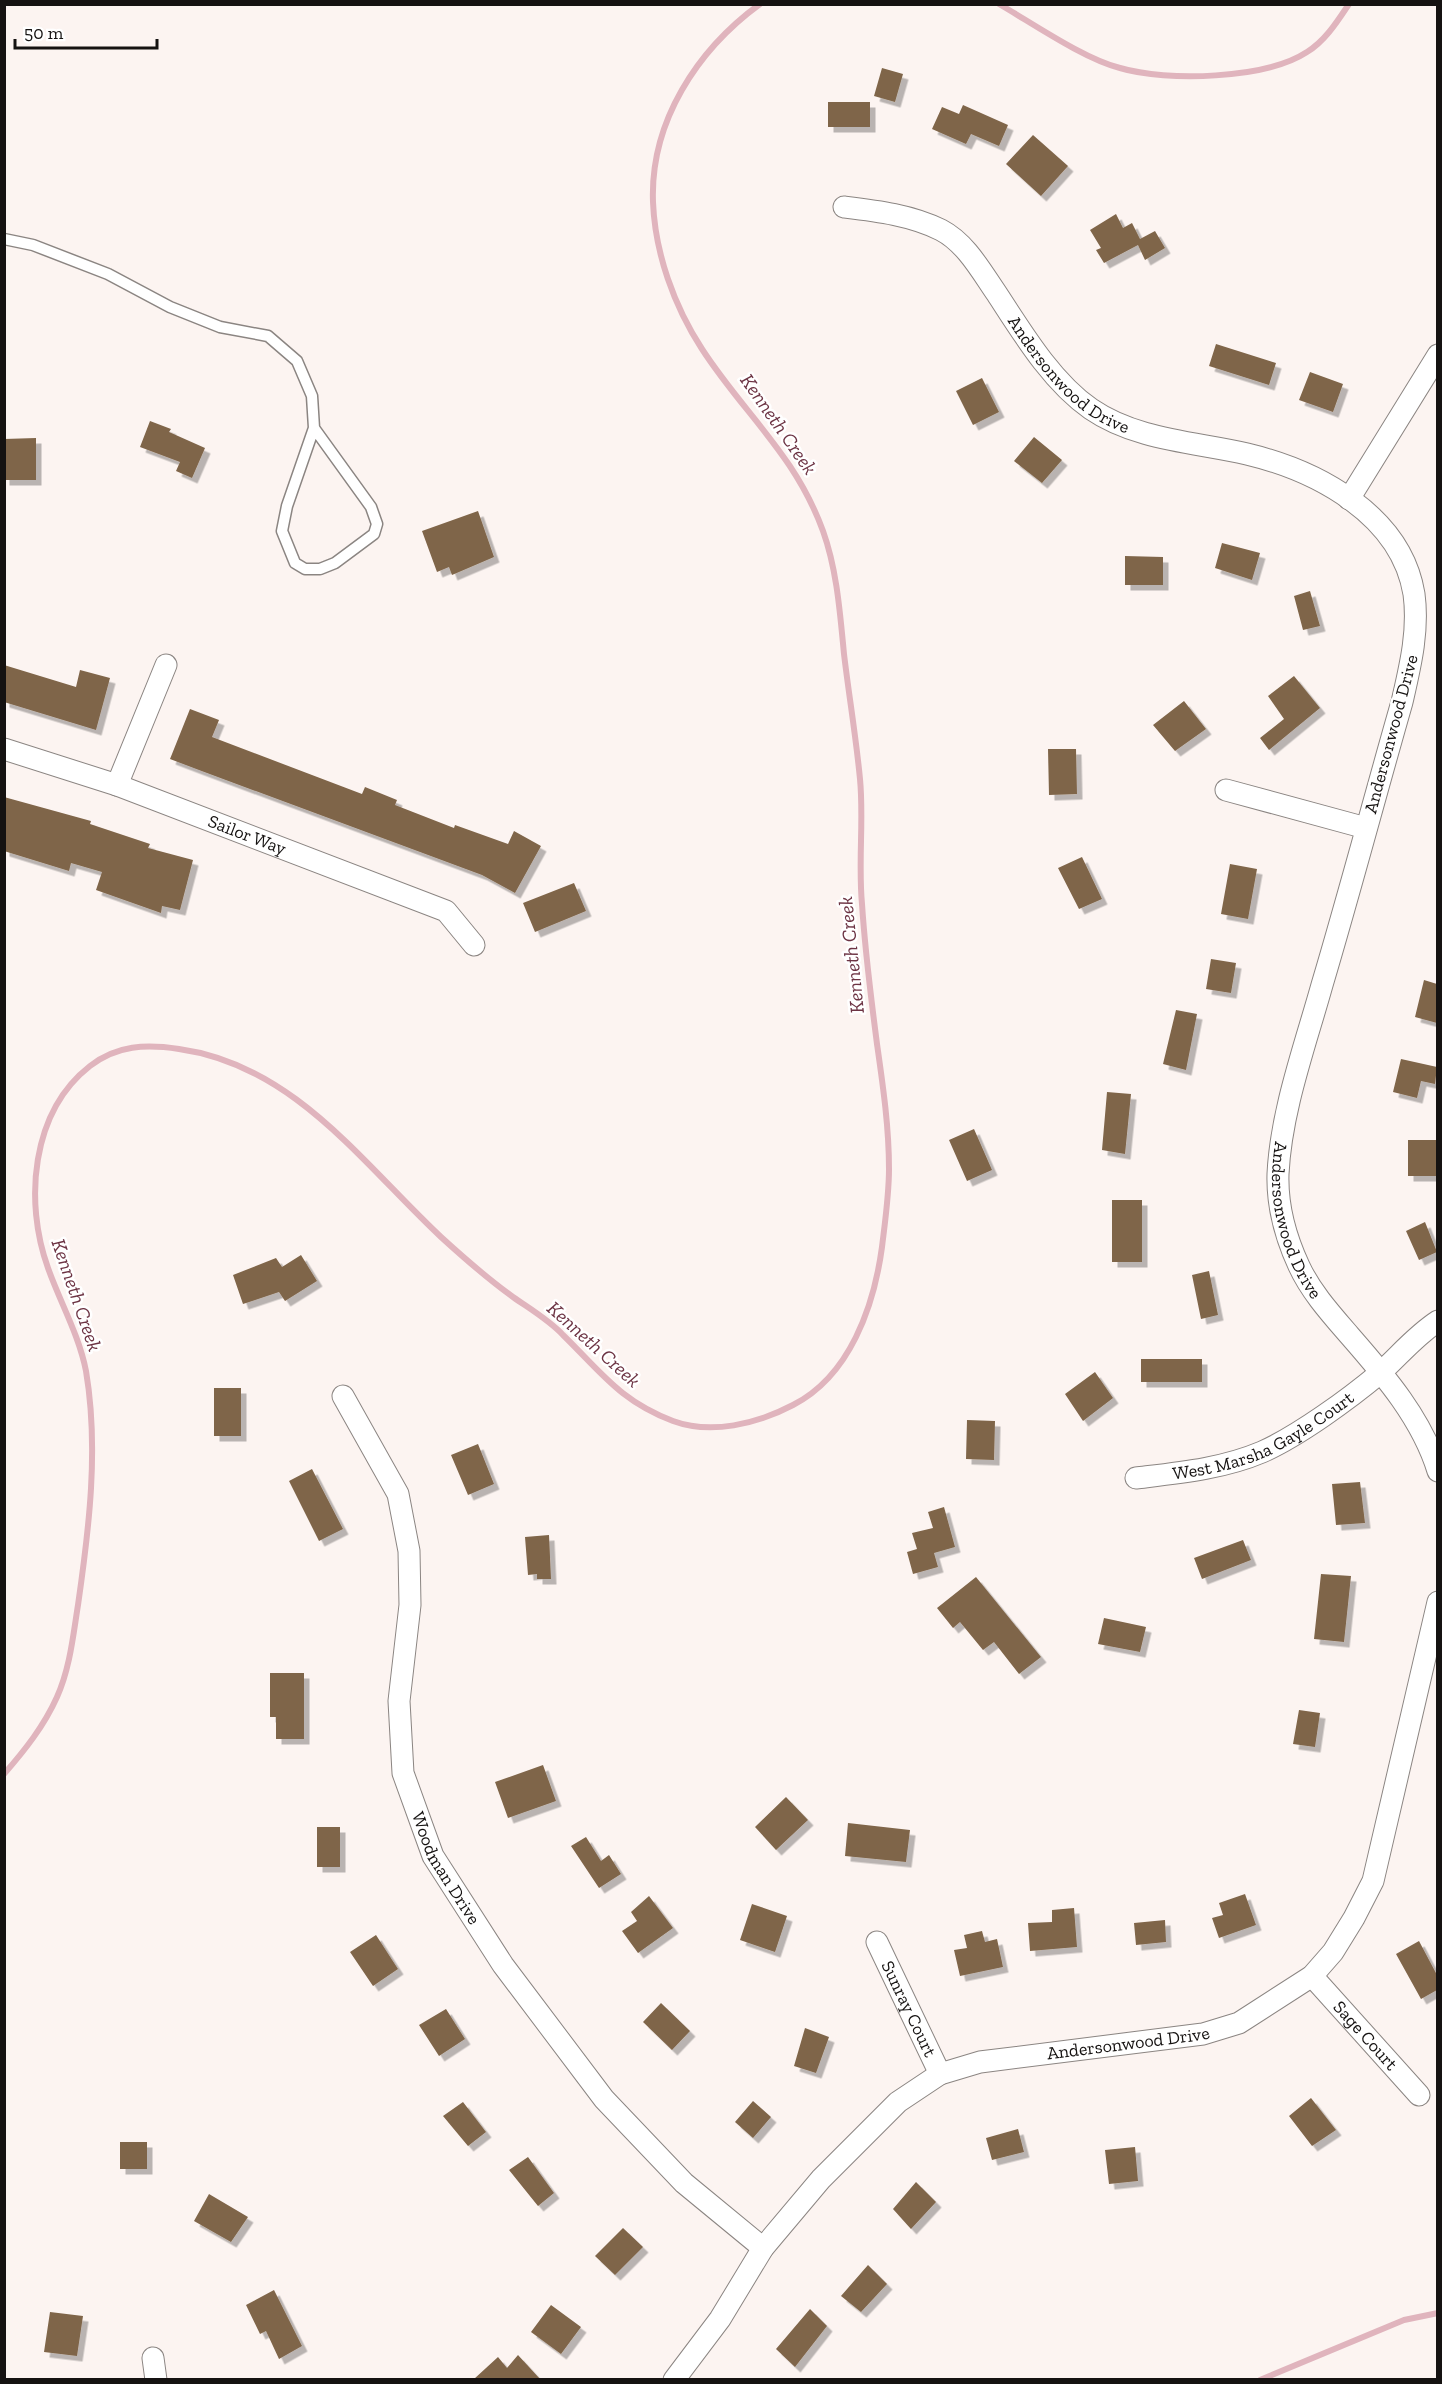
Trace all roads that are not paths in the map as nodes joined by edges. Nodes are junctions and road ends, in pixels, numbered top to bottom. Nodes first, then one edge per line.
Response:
1 (844, 207) dead end
2 (4, 239) edge
3 (1437, 355) edge
4 (314, 428) junction
5 (1349, 499) junction
6 (166, 665) dead end
7 (4, 749) edge
8 (117, 785) junction
9 (1226, 790) dead end
10 (1366, 828) junction
11 (474, 945) dead end
12 (1437, 1321) edge
13 (1381, 1372) junction
14 (343, 1396) dead end
15 (1437, 1471) edge
16 (1136, 1478) dead end
17 (1437, 1602) edge
18 (877, 1942) dead end
19 (1312, 1976) junction
20 (940, 2074) junction
21 (1419, 2095) dead end
22 (763, 2248) junction
23 (153, 2358) dead end
24 (156, 2379) edge
25 (674, 2379) edge

1 - 5 street, Andersonwood Drive
2 - 4 lane
3 - 5 street
4 - 4 lane
5 - 10 street, Andersonwood Drive
6 - 8 street
7 - 8 street, Sailor Way
8 - 11 street, Sailor Way
9 - 10 street
10 - 13 street, Andersonwood Drive
12 - 13 street, West Marsha Gayle Court
13 - 15 street, Andersonwood Drive
13 - 16 street, West Marsha Gayle Court
14 - 22 street, Woodman Drive
17 - 19 street, Andersonwood Drive
18 - 20 street, Sunray Court
19 - 20 street, Andersonwood Drive
19 - 21 street, Sage Court
20 - 22 street, Andersonwood Drive
22 - 25 street, Andersonwood Drive
23 - 24 street

